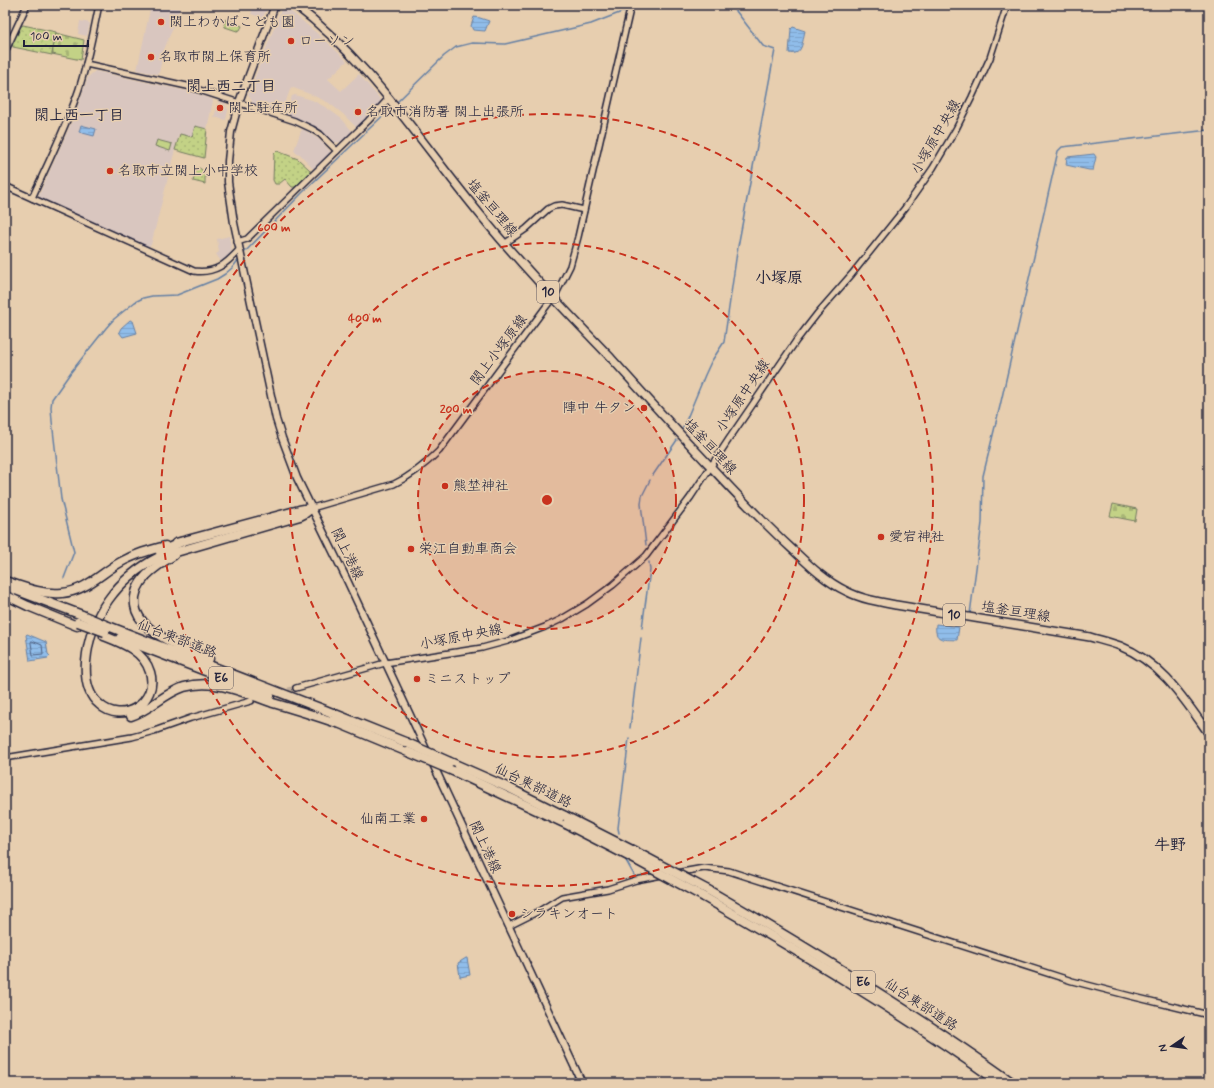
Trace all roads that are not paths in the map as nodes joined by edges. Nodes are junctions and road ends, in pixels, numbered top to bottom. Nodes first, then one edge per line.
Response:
1 (27, 5) edge
2 (99, 5) edge
3 (275, 5) edge
4 (295, 5) edge
5 (631, 5) edge
6 (1008, 5) edge
7 (5, 52) edge
8 (86, 64) junction
9 (239, 102) junction
10 (392, 103) junction
11 (337, 151) junction
12 (5, 186) edge
13 (32, 198) junction
14 (584, 210) junction
15 (237, 242) junction
16 (504, 244) junction
17 (240, 254) junction
18 (710, 466) junction
19 (312, 508) junction
20 (182, 546) junction
21 (5, 581) edge
22 (5, 586) edge
23 (5, 594) edge
24 (79, 621) junction
25 (106, 631) junction
26 (385, 663) junction
27 (296, 688) tunnel mouth
28 (251, 701) dead end
29 (325, 710) junction
30 (337, 723) junction
31 (1209, 734) edge
32 (5, 758) edge
33 (565, 820) junction
34 (706, 894) junction
35 (509, 926) junction
36 (1209, 1015) edge
37 (582, 1083) edge
38 (1000, 1083) edge
39 (1013, 1083) edge

1 - 7 street
2 - 8 street
3 - 9 main road, 閖上港線
4 - 10 main road, 塩釜亘理線 / 10
5 - 14 street
6 - 18 street, 小塚原中央線
8 - 9 street
8 - 13 street
9 - 11 street
9 - 15 main road, 閖上港線
10 - 11 street
10 - 16 main road, 塩釜亘理線 / 10
11 - 15 street
12 - 13 street
13 - 17 street
14 - 16 street
14 - 19 street, 閖上小塚原線, bridge
15 - 17 main road, 閖上港線
16 - 18 main road, 塩釜亘理線 / 10
17 - 19 main road, 閖上港線
18 - 26 street, 小塚原中央線
18 - 31 main road, 塩釜亘理線 / 10
19 - 20 highway
19 - 26 main road, 閖上港線
20 - 21 highway
20 - 25 highway
20 - 29 highway
20 - 30 highway
22 - 24 highway, 仙台東部道路 / E6
23 - 24 highway, 仙台東部道路 / E6
24 - 25 highway, 仙台東部道路 / E6, bridge
25 - 29 highway, 仙台東部道路 / E6
25 - 30 highway, 仙台東部道路 / E6
26 - 27 street, 小塚原中央線
26 - 35 main road, 閖上港線
28 - 32 street
29 - 33 highway, 仙台東部道路 / E6, bridge
30 - 33 highway, 仙台東部道路 / E6, bridge
33 - 34 highway, 仙台東部道路 / E6, bridge
34 - 38 highway, 仙台東部道路 / E6
34 - 39 highway, 仙台東部道路 / E6
35 - 36 street
35 - 37 main road, 閖上港線

